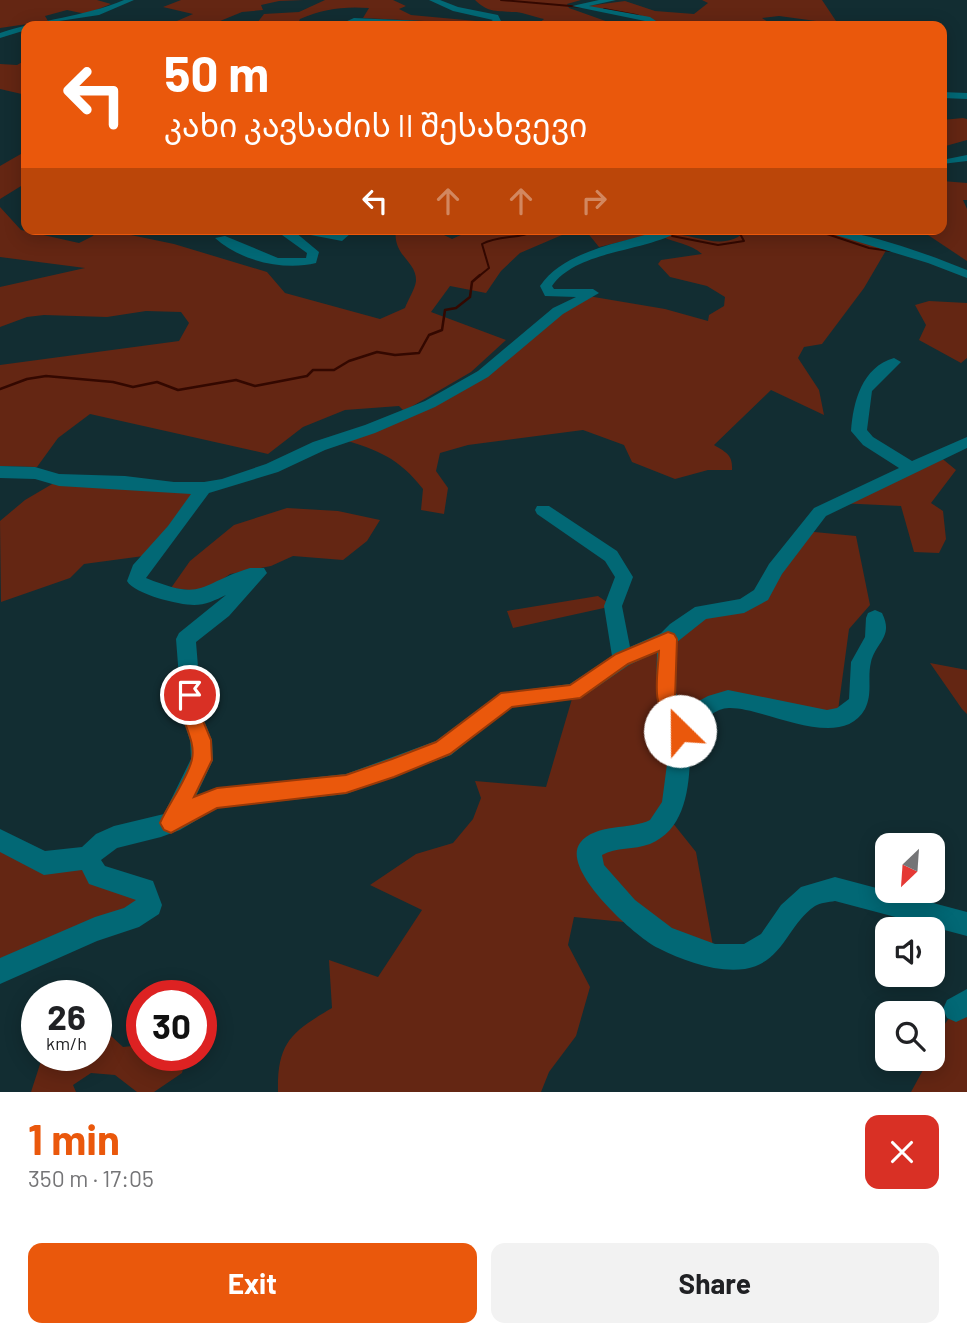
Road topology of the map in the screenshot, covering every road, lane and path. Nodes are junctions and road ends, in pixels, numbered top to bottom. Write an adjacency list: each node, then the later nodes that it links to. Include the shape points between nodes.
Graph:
1 (105, 0): 4 (street)
2 (433, 0): 6 (street)
3 (612, 0): 7 (street, via 576,6)
4 (127, 1): 5 (street, via 99,13)
5 (58, 21)
6 (497, 21)
7 (651, 21)
8 (21, 29): 9 (street)
9 (0, 36)
10 (947, 95): 11 (street)
11 (967, 96)
12 (967, 158): 13 (street)
13 (947, 161)
14 (289, 235): 17 (street, via 313,252 312,260 265,258)
15 (659, 235): 23 (street, via 551,275 546,286 550,293 593,293 558,311 483,374 430,404 254,475)
16 (844, 235): 18 (street, via 925,257)
17 (220, 239)
18 (967, 274)
19 (894, 362): 21 (street, via 861,396 859,431)
20 (967, 442): 21 (street)
21 (911, 468): 26 (street, via 820,512 775,569 761,595 744,606 702,612)
22 (0, 472): 23 (street)
23 (204, 488): 29 (street, via 139,570 136,581 172,596 202,597 244,575 258,573 222,611 186,639 192,716 202,760)
24 (542, 510): 27 (street, via 611,556 624,577 613,606)
25 (875, 618): 28 (street, via 876,634 862,659 859,697 853,710 837,718 816,718 727,698 692,718)
26 (668, 639): 27 (street); 28 (street, via 666,699)
27 (622, 659): 29 (street, via 574,692 508,699 443,748 394,768 346,784 217,798)
28 (680, 719): 32 (street, via 672,811 662,826 648,834 600,841 589,850 593,871 644,925 664,938 715,957 746,956 770,943 809,895 835,889)
29 (171, 823): 31 (street, via 112,838 94,846)
30 (0, 840): 31 (street, via 44,863)
31 (88, 858): 33 (street, via 97,876 145,889 150,905 130,918)
32 (967, 924)
33 (0, 971)

